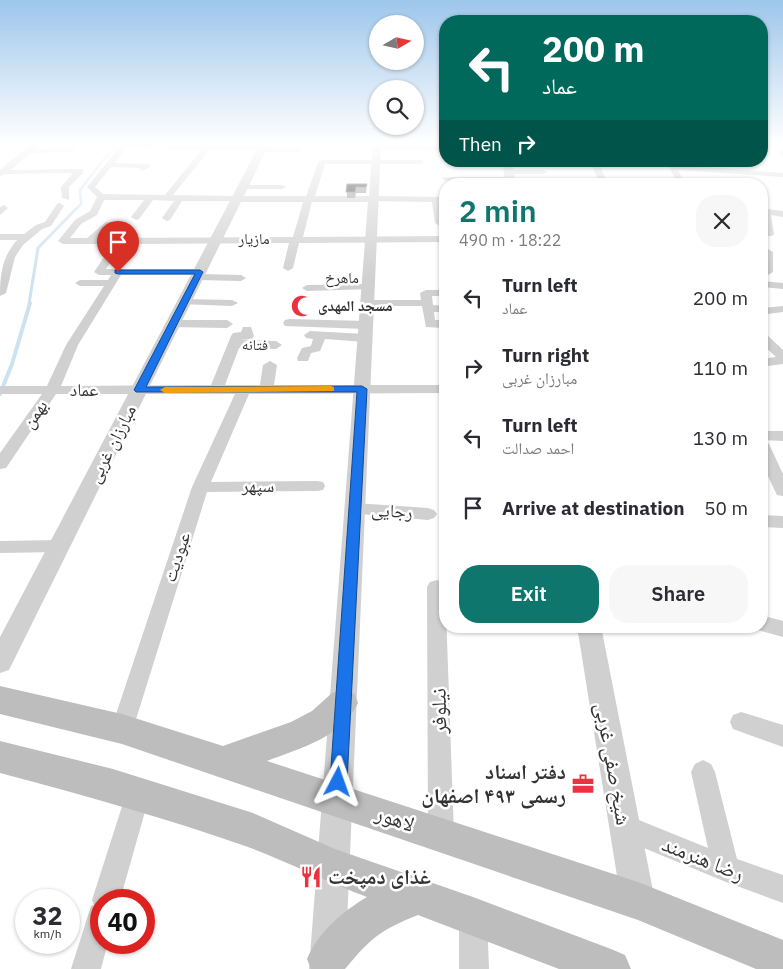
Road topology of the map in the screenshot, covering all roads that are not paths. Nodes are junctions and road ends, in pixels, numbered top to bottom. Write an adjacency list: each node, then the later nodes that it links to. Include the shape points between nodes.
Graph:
1 (65, 189): 21 (street, via 63,202)
2 (94, 189): 9 (street)
3 (173, 189): 11 (street)
4 (242, 189): 8 (street, مبارزان غربی)
5 (266, 189): 8 (street)
6 (312, 189): 13 (street)
7 (375, 189): 14 (street)
8 (240, 193): 12 (street); 13 (street); 27 (street, مبارزان غربی)
9 (101, 197): 10 (street); 20 (street, via 94,213)
10 (150, 198): 11 (street); 18 (street)
11 (167, 198): 12 (street)
12 (179, 199): 19 (street)
13 (309, 199): 14 (street); 30 (street)
14 (374, 199): 15 (street); 31 (street)
15 (439, 200)
16 (768, 212): 17 (street)
17 (783, 214)
18 (136, 217)
19 (166, 218)
20 (78, 222): 21 (street); 33 (street, مازیار, via 63,241)
21 (48, 224): 26 (street)
22 (127, 226): 33 (street, via 106,225)
23 (161, 228): 29 (street)
24 (768, 232): 34 (street)
25 (0, 237): 26 (street)
26 (25, 237): 47 (street, via 10,257)
27 (216, 239): 29 (street, مازیار); 30 (street, مازیار); 38 (street, مبارزان غربی)
28 (439, 239): 31 (street, مازیار)
29 (150, 240): 32 (street, مازیار)
30 (296, 240): 31 (street, مازیار); 35 (street)
31 (371, 240): 46 (street)
32 (120, 241): 33 (street, مازیار); 36 (street, via 99,272)
33 (85, 244)
34 (771, 248): 37 (street)
35 (288, 268)
36 (118, 272): 38 (street); 42 (street, بهمن)
37 (768, 272)
38 (198, 274): 39 (street); 49 (street, مبارزان غربی)
39 (241, 278)
40 (314, 278): 46 (street, ماهرخ)
41 (80, 283): 42 (street)
42 (111, 283): 70 (street, بهمن, via 72,345)
43 (768, 285): 44 (street)
44 (783, 286)
45 (307, 288): 46 (street)
46 (368, 289): 51 (street); 60 (street)
47 (0, 293)
48 (439, 293): 51 (street, via 426,293)
49 (184, 302): 50 (street); 56 (street, مبارزان غربی)
50 (232, 303)
51 (428, 305): 52 (street); 58 (street, via 430,324)
52 (439, 308)
53 (783, 309): 54 (street)
54 (768, 311)
55 (289, 323): 60 (street)
56 (173, 324): 57 (street); 71 (street, مبارزان غربی)
57 (227, 324)
58 (439, 324)
59 (247, 330): 61 (street, فتانه, via 248,336 237,336)
60 (366, 332): 64 (street, via 315,336 316,348 306,351); 68 (street)
61 (234, 344): 63 (street, فتانه); 72 (street, فتانه)
62 (768, 344): 65 (street)
63 (276, 345)
64 (303, 358)
65 (782, 360): 66 (street)
66 (768, 361)
67 (270, 365): 74 (street)
68 (362, 389): 74 (street, عماد); 75 (street, عماد); 83 (street)
69 (0, 390): 70 (street, عماد)
70 (52, 390): 71 (street, عماد); 79 (street, بهمن)
71 (139, 390): 72 (street, عماد); 87 (street, مبارزان غربی)
72 (216, 390): 73 (street, عماد)
73 (244, 390): 74 (street, عماد); 81 (street, عبودیت)
74 (266, 390)
75 (439, 390)
76 (768, 435): 77 (street)
77 (783, 436)
78 (768, 459): 82 (street)
79 (0, 464)
80 (317, 486): 81 (street, سپهر)
81 (200, 487): 97 (street, عبودیت)
82 (783, 491)
83 (355, 509): 84 (street, رجایی); 95 (street)
84 (428, 514)
85 (768, 521): 86 (street)
86 (783, 522)
87 (60, 546): 88 (street); 93 (street, مبارزان غربی)
88 (0, 547)
89 (437, 587): 105 (street, نیلوفر)
90 (768, 625): 91 (street)
91 (783, 629)
92 (590, 633): 104 (street, شیخ صفی غربی)
93 (0, 662)
94 (0, 700): 97 (main road, لاهور)
95 (343, 703): 100 (main road, via 323,721 301,733); 103 (street)
96 (741, 722): 98 (street)
97 (122, 729): 100 (main road, لاهور)
98 (783, 736)
99 (0, 757): 102 (main road)
100 (223, 762): 103 (main road, لاهور)
101 (703, 772): 107 (street)
102 (138, 794): 106 (main road, via 254,832); 108 (street)
103 (337, 800): 105 (main road, لاهور); 106 (street)
104 (624, 827): 107 (street, رضا هنرمند); 111 (street, شیخ صفی غربی)
105 (441, 835): 111 (main road, لاهور)
106 (333, 866): 110 (main road); 115 (street)
107 (726, 869): 109 (street, رضا هنرمند)
108 (109, 889)
109 (783, 889)
110 (417, 897): 112 (main road); 115 (main road, via 383,909 356,926)
111 (638, 901): 114 (main road, لاهور)
112 (473, 916): 117 (street); 118 (main road)
113 (90, 954): 116 (street)
114 (783, 960)
115 (327, 964)
116 (86, 969)
117 (474, 969)
118 (611, 969)

